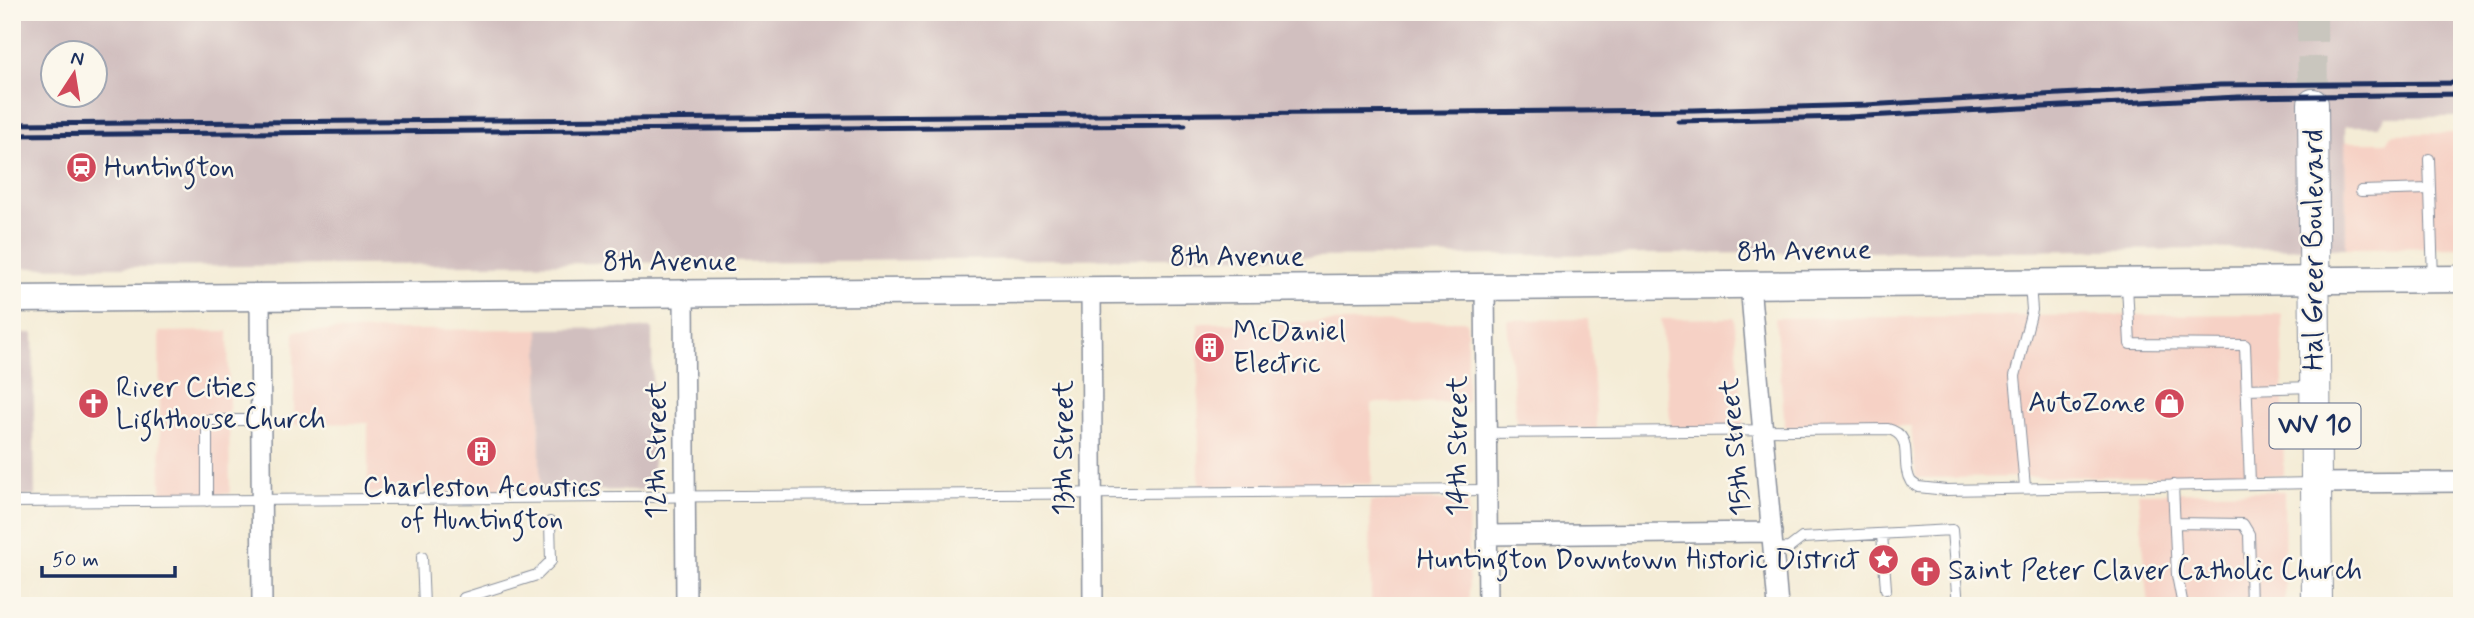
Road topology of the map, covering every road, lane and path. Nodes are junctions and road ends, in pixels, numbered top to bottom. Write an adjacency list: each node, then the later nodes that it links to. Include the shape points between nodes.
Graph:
1 (2313, 104): 5 (main road, Hal Greer Boulevard / WV 10)
2 (2429, 159): 3 (lane)
3 (2430, 189): 4 (lane); 6 (lane)
4 (2361, 191)
5 (2313, 279): 6 (main road, 8th Avenue); 9 (main road, 8th Avenue); 16 (main road, Hal Greer Boulevard / WV 10)
6 (2433, 279): 7 (main road, 8th Avenue)
7 (2462, 279)
8 (2030, 281): 9 (main road, 8th Avenue); 10 (main road, 8th Avenue); 25 (lane, via 2032,310 2015,376)
9 (2127, 281): 17 (lane, via 2130,344 2245,345)
10 (1750, 284): 11 (main road, 8th Avenue); 19 (street, 15th Street)
11 (1485, 286): 12 (main road, 8th Avenue); 20 (street, 14th Street)
12 (1091, 289): 13 (main road, 8th Avenue); 27 (street, 13th Street)
13 (684, 293): 14 (main road, 8th Avenue); 28 (street, 12th Street)
14 (260, 297): 15 (main road, 8th Avenue); 18 (street)
15 (12, 299)
16 (2315, 387): 17 (lane); 22 (main road, Hal Greer Boulevard / WV 10)
17 (2247, 389): 23 (lane)
18 (261, 420): 29 (lane, via 207,420); 30 (street)
19 (1762, 430): 20 (lane); 25 (lane, via 1888,429 1903,438 1908,477 1918,486 1946,490); 36 (street, 15th Street)
20 (1487, 433): 26 (street, 14th Street)
21 (2462, 482): 22 (street)
22 (2316, 483): 23 (lane); 49 (main road, Hal Greer Boulevard / WV 10)
23 (2250, 484): 24 (lane)
24 (2173, 485): 25 (lane); 33 (lane)
25 (2025, 487)
26 (1488, 490): 27 (lane); 35 (street, 14th Street)
27 (1092, 495): 28 (lane); 43 (street, 13th Street)
28 (685, 496): 30 (lane); 42 (street, 12th Street)
29 (207, 500): 30 (lane); 31 (lane)
30 (261, 500): 39 (street)
31 (12, 502)
32 (550, 522): 41 (lane, via 551,561 537,575 464,598)
33 (2175, 523): 47 (lane); 48 (lane, via 2243,524 2249,534)
34 (1882, 534): 36 (lane, via 1802,538 1789,548); 38 (lane); 46 (lane, via 1952,530)
35 (1487, 535): 36 (street); 44 (street, 14th Street)
36 (1773, 541): 45 (street, 15th Street)
37 (422, 557): 40 (lane)
38 (1886, 589)
39 (262, 606)
40 (424, 606)
41 (464, 606)
42 (686, 606)
43 (1093, 606)
44 (1488, 606)
45 (1779, 606)
46 (1958, 606)
47 (2183, 606)
48 (2251, 606)
49 (2317, 606)

